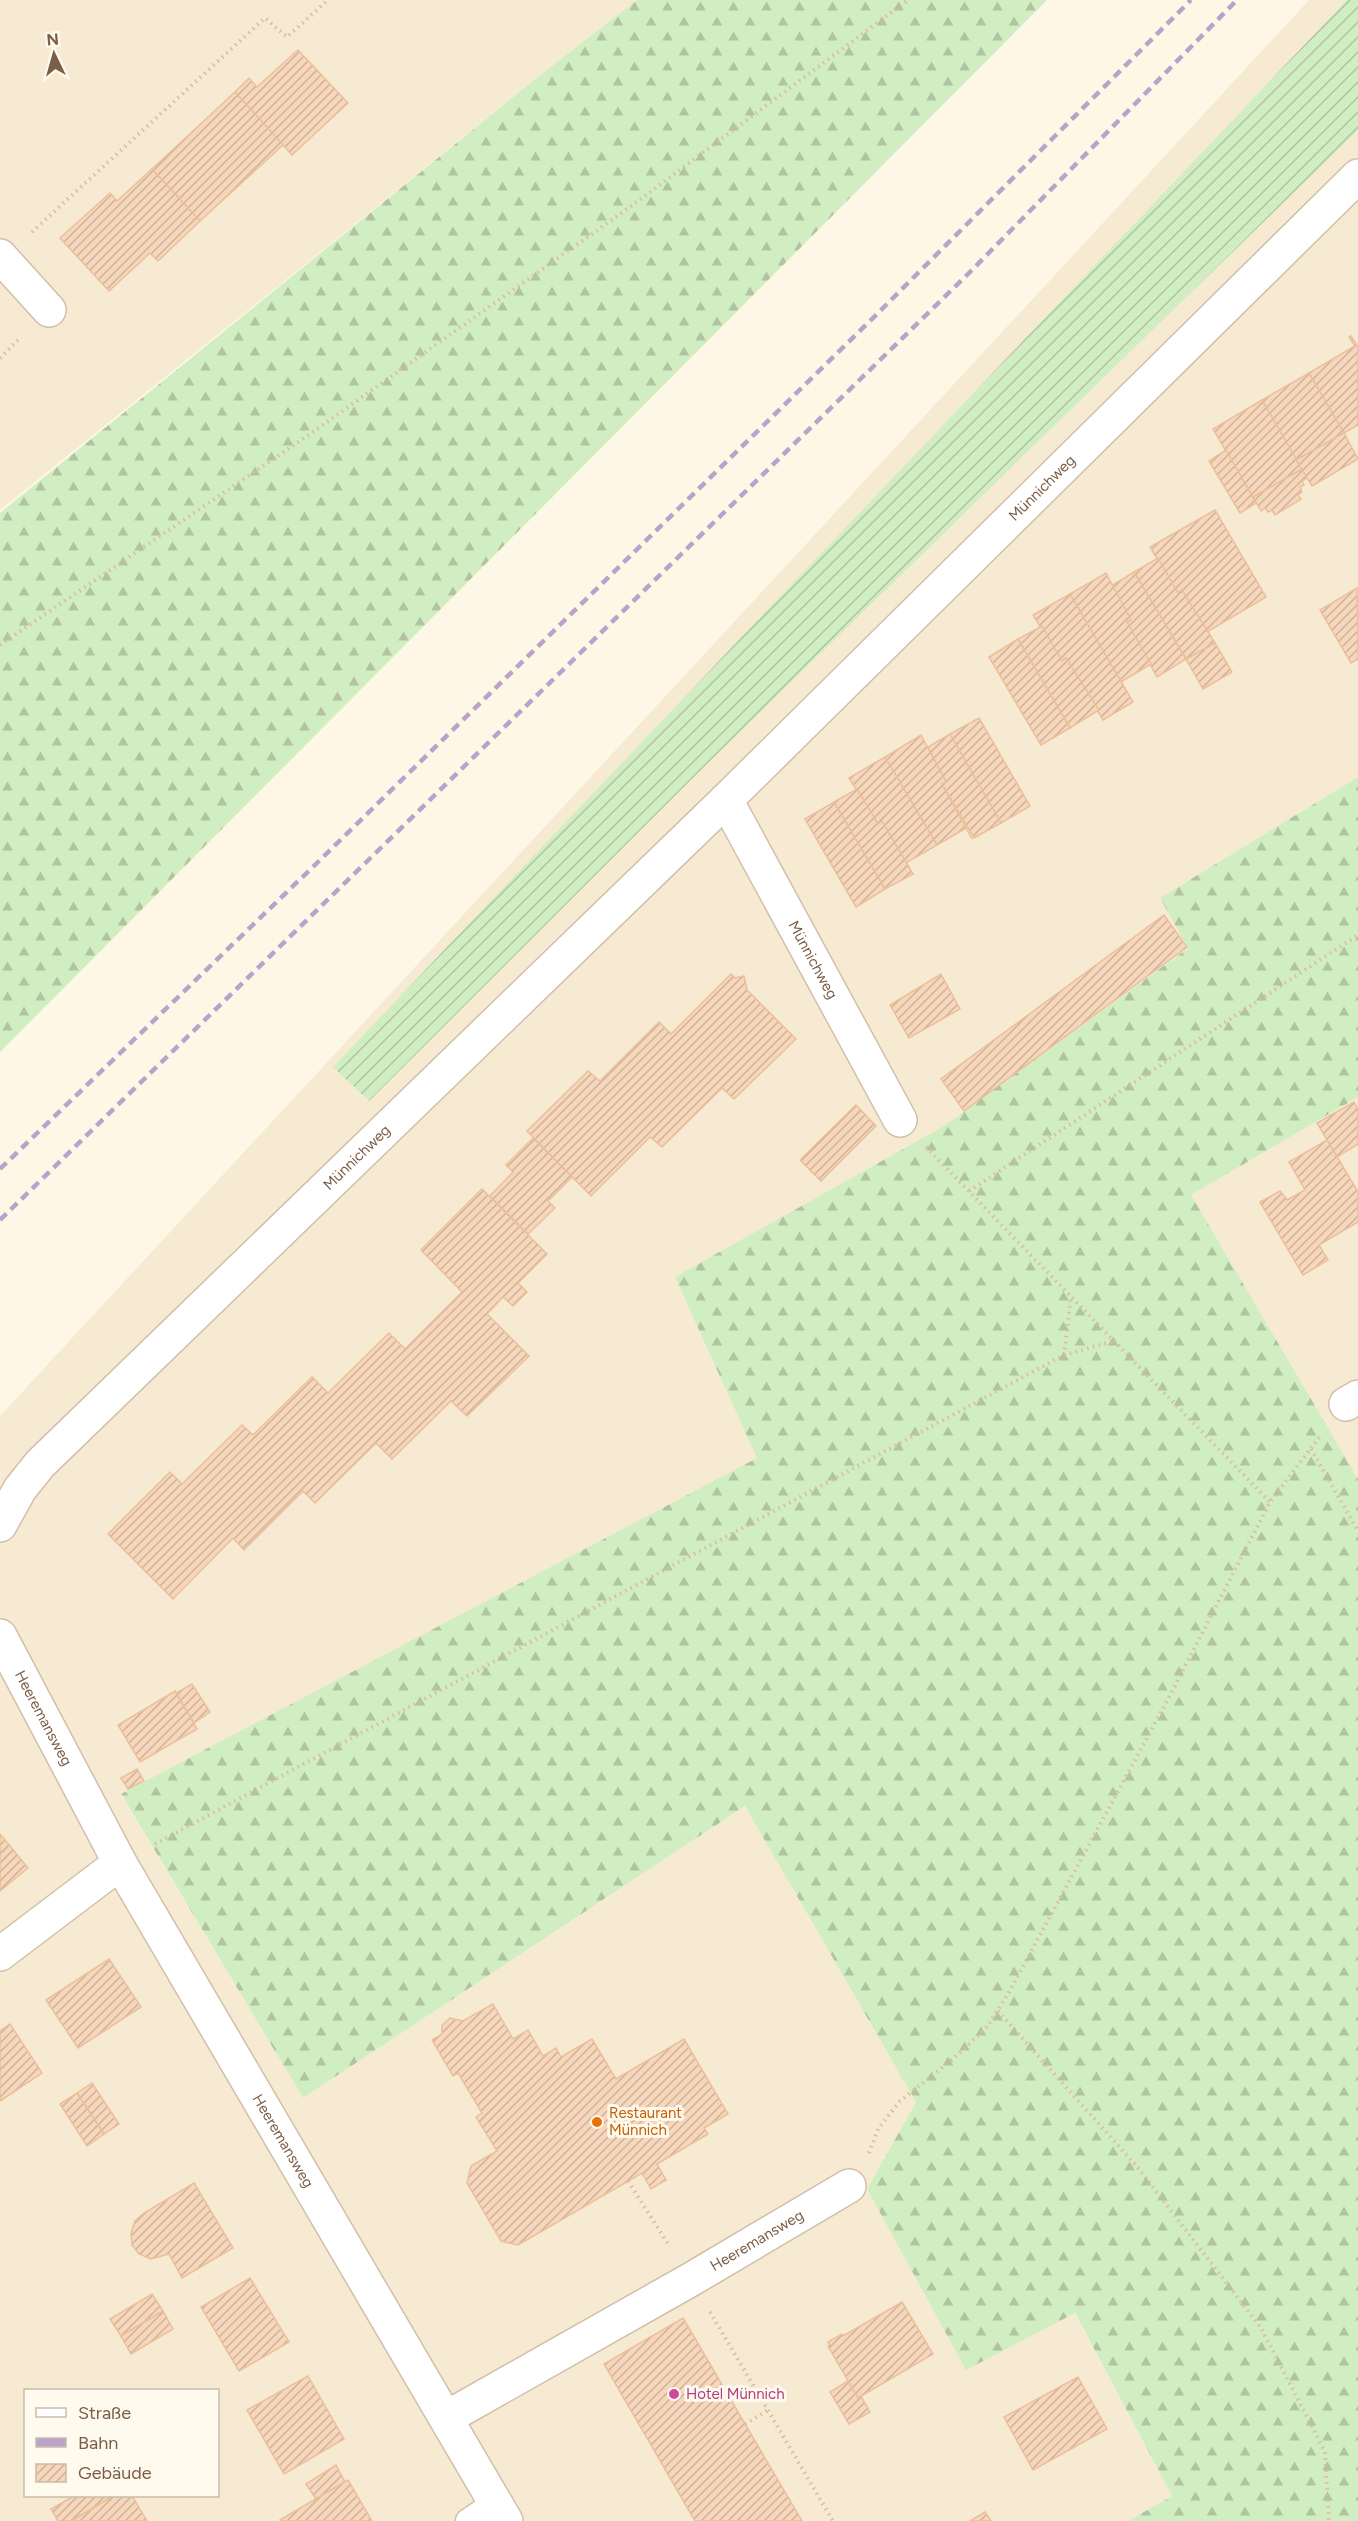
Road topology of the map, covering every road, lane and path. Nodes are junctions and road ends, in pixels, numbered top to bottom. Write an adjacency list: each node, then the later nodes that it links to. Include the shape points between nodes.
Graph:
1 (328, 0): 4 (path, via 287,37 266,18)
2 (908, 0): 6 (path, via 543,269 310,434)
3 (1358, 176): 7 (street, Münnichweg)
4 (1, 257): 5 (street)
5 (48, 310)
6 (0, 645)
7 (726, 800): 9 (street, Münnichweg); 17 (street, Münnichweg, via 40,1464 20,1489)
8 (1358, 935): 10 (path)
9 (900, 1120): 10 (path)
10 (969, 1191): 11 (path)
11 (1071, 1296): 12 (path); 13 (path)
12 (1114, 1341): 13 (path); 16 (path)
13 (1064, 1355): 20 (path)
14 (1352, 1400): 15 (path)
15 (1311, 1449): 16 (path); 18 (path)
16 (1270, 1502): 22 (path)
17 (0, 1525)
18 (1358, 1531)
19 (0, 1636): 20 (street, Heeremansweg)
20 (120, 1863): 21 (street); 27 (street, Heeremansweg)
21 (0, 1953)
22 (998, 2011): 24 (path, via 953,2059 900,2101 878,2129); 32 (path, via 1139,2169 1261,2328 1325,2452)
23 (628, 2181): 25 (path)
24 (849, 2186): 25 (street, Heeremansweg)
25 (690, 2280): 26 (path); 27 (street, Heeremansweg)
26 (768, 2410): 28 (path); 31 (path)
27 (446, 2418): 29 (street, Heeremansweg)
28 (745, 2424)
29 (501, 2512): 30 (lane)
30 (468, 2521)
31 (833, 2521)
32 (1329, 2521)

